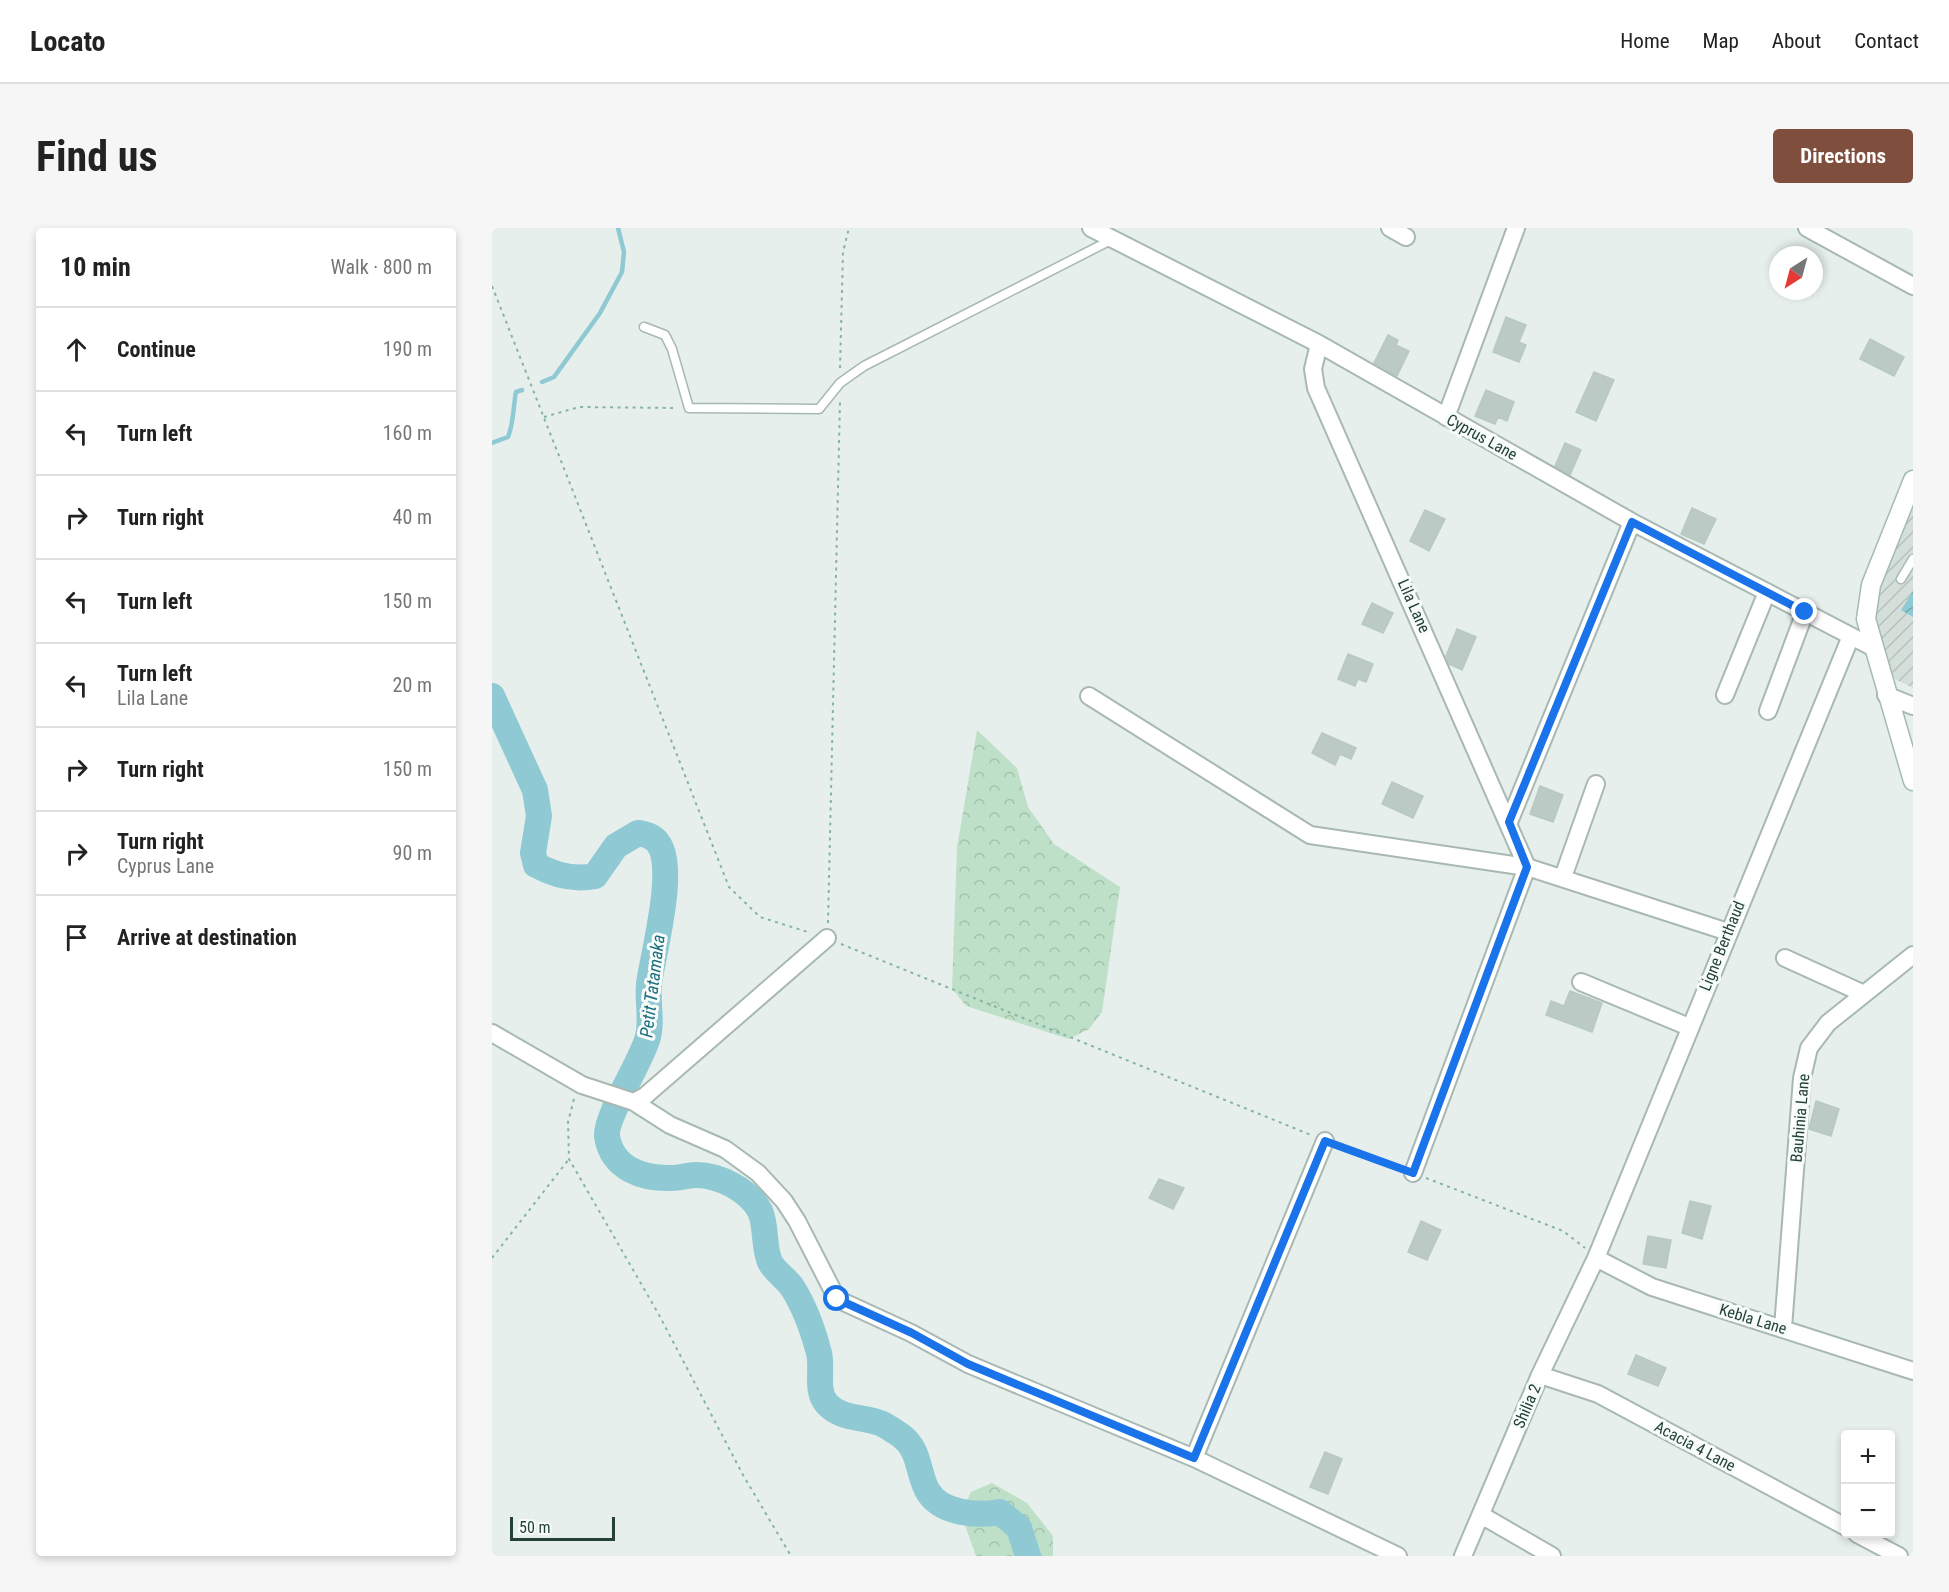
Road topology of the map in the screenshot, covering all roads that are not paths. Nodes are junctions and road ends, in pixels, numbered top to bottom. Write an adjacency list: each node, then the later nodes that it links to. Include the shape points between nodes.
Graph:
1 (1091, 228): 5 (street, Cyprus Lane)
2 (1390, 228): 6 (street)
3 (1516, 228): 10 (street)
4 (1807, 228): 7 (street)
5 (1117, 234): 8 (lane, via 864,366 840,383 819,409 689,408 665,335); 9 (street, Cyprus Lane)
6 (1406, 237)
7 (1913, 286)
8 (644, 327)
9 (1319, 344): 10 (street, Cyprus Lane); 26 (street, Lila Lane, via 1313,369 1316,388)
10 (1446, 417): 12 (street, Cyprus Lane)
11 (1913, 480): 18 (main road, via 1871,585 1866,618)
12 (1632, 522): 15 (street, Cyprus Lane); 26 (street)
13 (1913, 559): 14 (lane)
14 (1901, 579)
15 (1767, 592): 16 (street, Cyprus Lane); 19 (street)
16 (1805, 612): 17 (street, Cyprus Lane); 23 (street)
17 (1851, 636): 18 (street, Cyprus Lane); 29 (street, Ligne Berthaud)
18 (1872, 647): 20 (main road)
19 (1725, 695)
20 (1886, 695): 22 (street); 24 (main road)
21 (1089, 696): 27 (street, via 1310,835)
22 (1913, 706)
23 (1768, 711)
24 (1913, 781)
25 (1596, 784): 28 (street)
26 (1509, 822): 27 (street, Lila Lane)
27 (1527, 867): 28 (street); 39 (street)
28 (1563, 877): 29 (street)
29 (1728, 932): 35 (street, Ligne Berthaud)
30 (827, 938): 37 (street)
31 (1913, 955): 34 (street, Bauhinia Lane)
32 (1785, 958): 34 (street)
33 (1581, 982): 35 (street)
34 (1862, 993): 41 (street, Bauhinia Lane, via 1828,1023 1809,1048 1802,1078)
35 (1689, 1027): 40 (street, Ligne Berthaud)
36 (492, 1033): 37 (street, via 582,1084)
37 (634, 1102): 44 (street, via 670,1125 726,1149 758,1173 797,1221 837,1299 968,1364)
38 (1325, 1141): 44 (street)
39 (1413, 1173)
40 (1596, 1258): 41 (street, Kebla Lane, via 1652,1287); 43 (street, Shilia 2)
41 (1783, 1328): 42 (street, Kebla Lane)
42 (1913, 1371)
43 (1540, 1375): 45 (street, Shilia 2); 46 (street, Acacia 4 Lane, via 1598,1394)
44 (1194, 1458): 48 (street)
45 (1481, 1515): 49 (street, Shilia 2); 50 (street)
46 (1841, 1525)
47 (1866, 1538): 51 (street)
48 (1398, 1556)
49 (1463, 1556)
50 (1552, 1556)
51 (1899, 1556)

